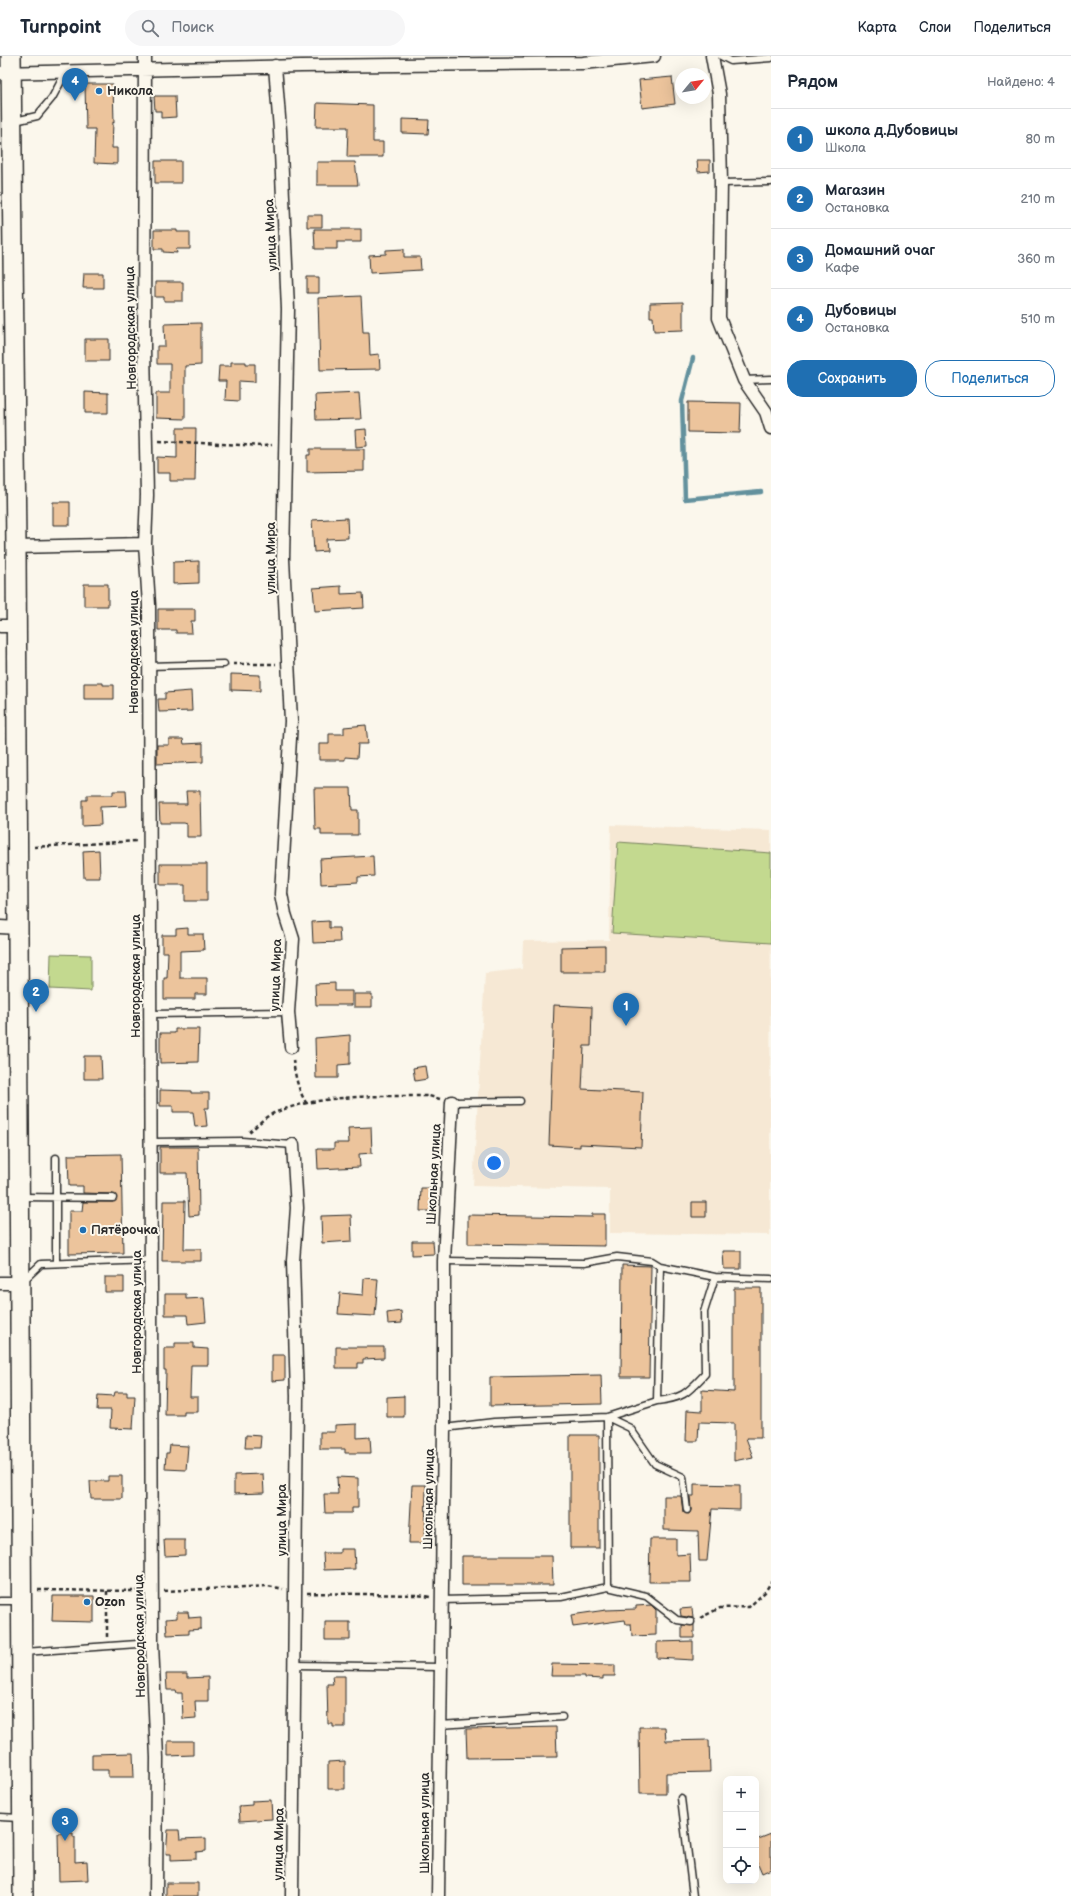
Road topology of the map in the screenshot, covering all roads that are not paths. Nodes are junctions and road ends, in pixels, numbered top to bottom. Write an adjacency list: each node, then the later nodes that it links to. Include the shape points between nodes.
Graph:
1 (145, 56): 9 (street, Новгородская улица)
2 (654, 56): 6 (street, via 583,63)
3 (712, 56): 13 (street, via 719,94)
4 (721, 56): 5 (lane, via 731,61)
5 (771, 58)
6 (301, 61): 7 (street)
7 (275, 66): 9 (street); 23 (street, улица Мира, via 288,309 283,559 292,721 281,894 293,939)
8 (7, 67): 10 (street); 11 (main road)
9 (145, 70): 10 (street); 17 (street, Новгородская улица)
10 (66, 72): 11 (lane, via 52,98 37,116)
11 (11, 122): 18 (main road)
12 (771, 182): 13 (lane)
13 (721, 183): 15 (street, via 719,318)
14 (771, 379): 15 (lane)
15 (744, 380): 16 (street, via 766,412)
16 (771, 428)
17 (145, 544): 18 (street); 21 (street, Новгородская улица, via 149,605)
18 (16, 547): 19 (main road)
19 (8, 626): 22 (main road)
20 (224, 664): 21 (lane)
21 (148, 666): 24 (street, Новгородская улица)
22 (9, 928): 31 (main road)
23 (288, 1012): 24 (lane); 25 (street, улица Мира)
24 (151, 1014): 28 (street, Новгородская улица)
25 (291, 1047)
26 (452, 1102): 27 (lane); 35 (street, Школьная улица)
27 (520, 1102)
28 (151, 1142): 29 (lane, via 242,1141); 34 (street, Новгородская улица)
29 (293, 1145): 53 (street, улица Мира, via 297,1208 293,1261 297,1396)
30 (56, 1158): 32 (lane)
31 (20, 1196): 32 (lane); 41 (main road)
32 (56, 1197): 33 (lane); 36 (lane)
33 (113, 1198)
34 (151, 1260): 36 (lane); 51 (street, Новгородская улица)
35 (444, 1261): 37 (lane, via 584,1263 617,1257 652,1260); 44 (street, Школьная улица)
36 (56, 1263): 41 (lane, via 41,1264)
37 (660, 1266): 38 (lane); 42 (lane)
38 (715, 1277): 39 (lane); 42 (lane, via 704,1312 704,1374 686,1393 673,1399)
39 (771, 1279)
40 (0, 1283): 41 (street)
41 (20, 1283): 49 (main road)
42 (657, 1401): 43 (lane)
43 (607, 1417): 44 (lane, via 494,1422); 45 (lane, via 630,1428 655,1464 683,1476); 46 (lane)
44 (444, 1428): 47 (street, Школьная улица)
45 (687, 1510)
46 (608, 1587): 47 (lane, via 561,1597); 50 (lane, via 646,1596 677,1620)
47 (441, 1600): 54 (street, Школьная улица)
48 (0, 1601): 49 (lane)
49 (21, 1601): 52 (main road)
50 (691, 1622)
51 (152, 1643): 52 (lane); 61 (street, Новгородская улица, via 157,1758)
52 (21, 1653): 59 (main road)
53 (295, 1665): 54 (lane); 62 (street, улица Мира)
54 (440, 1667): 56 (street, Школьная улица)
55 (562, 1717): 56 (lane)
56 (440, 1725): 63 (street, Школьная улица)
57 (681, 1798): 64 (lane)
58 (0, 1817): 59 (lane)
59 (22, 1818): 60 (main road)
60 (22, 1896)
61 (156, 1896)
62 (292, 1896)
63 (438, 1896)
64 (693, 1896)

